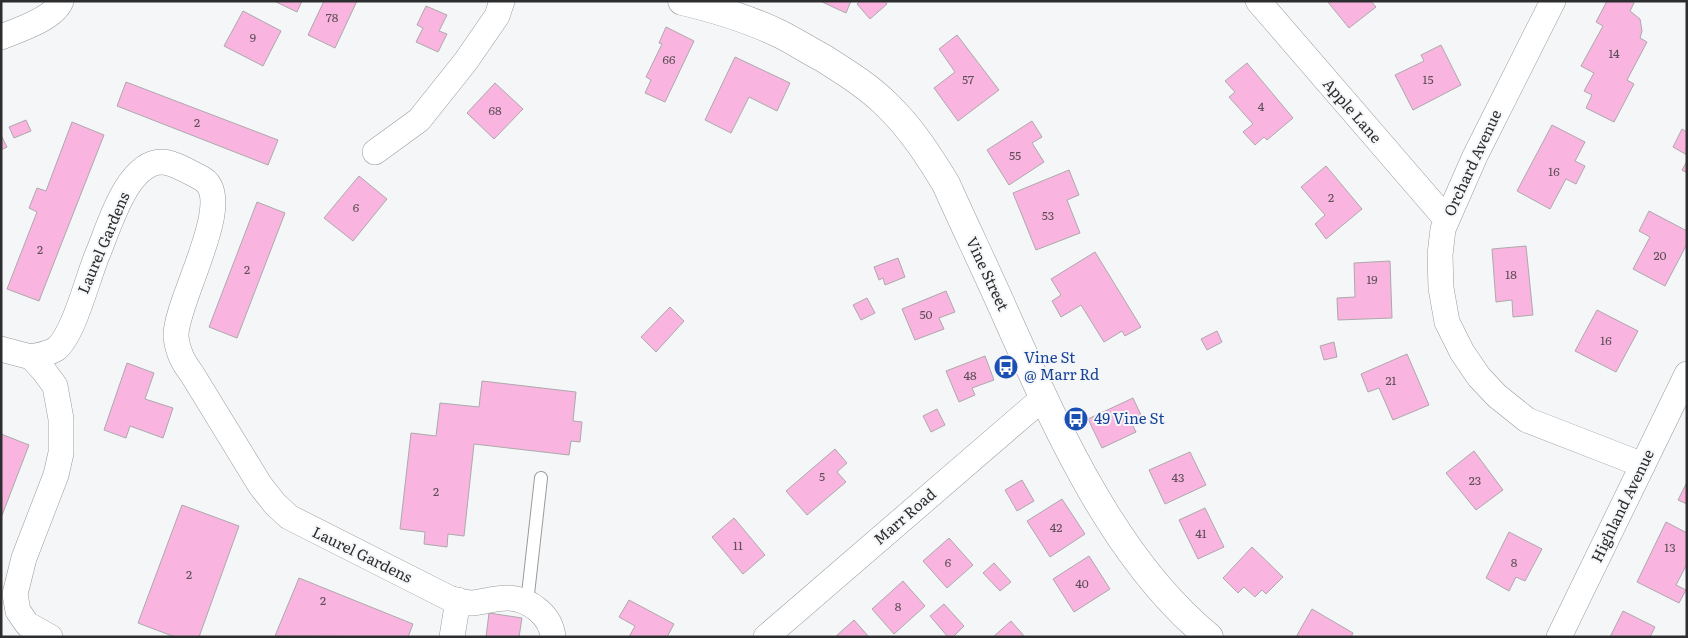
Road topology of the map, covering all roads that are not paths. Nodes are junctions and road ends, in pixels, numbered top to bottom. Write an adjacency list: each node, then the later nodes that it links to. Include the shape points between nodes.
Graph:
1 (61, 1): 6 (street, via 42,20)
2 (502, 1): 7 (street, via 487,31 419,120)
3 (682, 1): 12 (street, Vine Street, via 719,10 779,34 840,69 888,105 910,130 946,184)
4 (1258, 1): 8 (street, Apple Lane)
5 (1553, 1): 8 (street, Orchard Avenue, via 1475,156)
6 (1, 37)
7 (376, 152)
8 (1447, 220): 13 (street, Orchard Avenue, via 1440,256 1447,322 1479,377 1527,420)
9 (1, 349): 10 (street)
10 (31, 356): 15 (street, Laurel Gardens, via 48,354 67,336 97,255 134,176 147,166 163,162 204,180 214,194 213,212 180,312 176,336 180,357 274,504 289,517 440,594); 17 (street, via 55,386 61,419 61,453 14,594 18,610 28,624)
11 (1687, 374): 13 (street, Highland Avenue)
12 (1043, 398): 20 (street, Marr Road); 21 (street, Vine Street, via 1072,454 1133,554 1153,582)
13 (1643, 465): 22 (street, Highland Avenue)
14 (541, 478): 16 (lane)
15 (458, 600): 16 (street, Laurel Gardens, via 470,603 511,598); 18 (street)
16 (527, 603): 19 (street, via 544,614 552,627)
17 (50, 637)
18 (452, 637)
19 (553, 637)
20 (766, 637)
21 (1209, 637)
22 (1559, 637)

